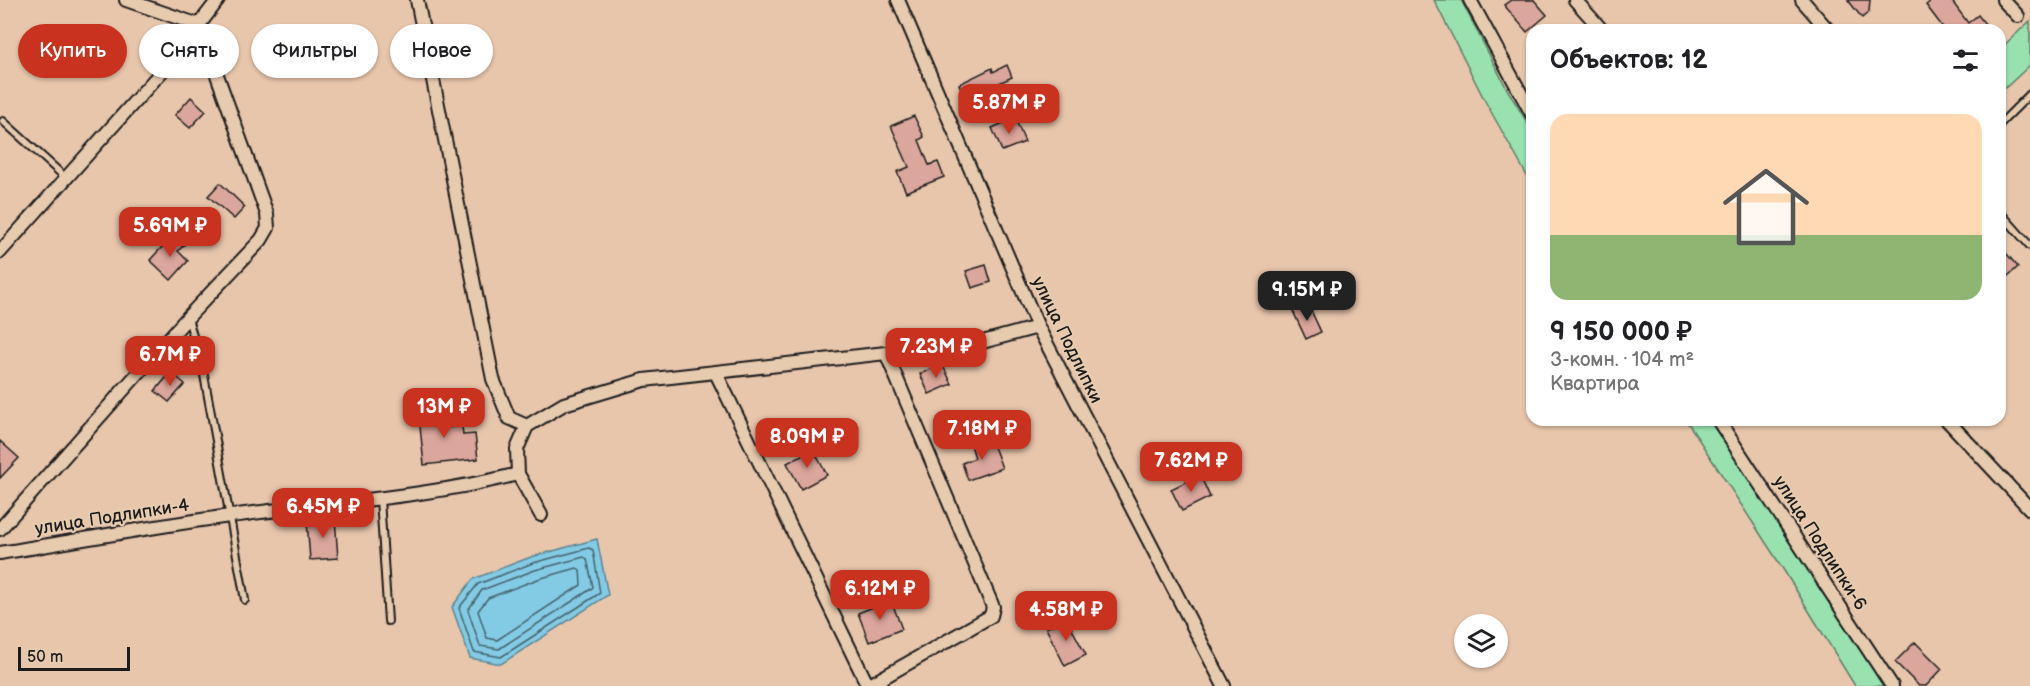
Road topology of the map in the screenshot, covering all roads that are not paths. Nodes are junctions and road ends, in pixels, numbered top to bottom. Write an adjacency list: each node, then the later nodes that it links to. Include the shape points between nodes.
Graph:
1 (126, 0): 10 (street)
2 (218, 0): 11 (street)
3 (417, 0): 28 (street, via 492,379 509,418)
4 (898, 0): 25 (street, улица Подлипки)
5 (1470, 0): 17 (street)
6 (1575, 0): 12 (street)
7 (1802, 0): 13 (street)
8 (2003, 0): 9 (street)
9 (2018, 16)
10 (196, 24)
11 (200, 24)
12 (1597, 24)
13 (1823, 24)
14 (156, 78): 20 (street)
15 (218, 78): 24 (street, улица Подлипки-4, via 267,214 268,228)
16 (2030, 94): 18 (lane)
17 (1526, 103)
18 (2006, 118)
19 (3, 121): 20 (lane)
20 (66, 178): 23 (street)
21 (2006, 219): 22 (lane)
22 (2030, 246)
23 (0, 252)
24 (188, 317): 35 (lane, via 204,375); 36 (street, улица Подлипки-4)
25 (1038, 327): 26 (street, via 964,347); 41 (street, улица Подлипки)
26 (886, 353): 27 (street); 40 (street, via 993,607 991,616)
27 (716, 373): 28 (street, via 644,380 564,404); 40 (street)
28 (527, 426): 31 (street, via 517,449)
29 (1722, 426): 42 (street, улица Подлипки-6)
30 (1953, 426): 33 (street)
31 (519, 474): 32 (street, улица Подлипки-4); 34 (street)
32 (380, 499): 35 (street, улица Подлипки-4); 39 (lane)
33 (2030, 509)
34 (541, 515)
35 (230, 516): 37 (street, улица Подлипки-4); 38 (lane)
36 (0, 529)
37 (0, 553)
38 (244, 600)
39 (388, 621)
40 (868, 686)
41 (1224, 686)
42 (1892, 686)

